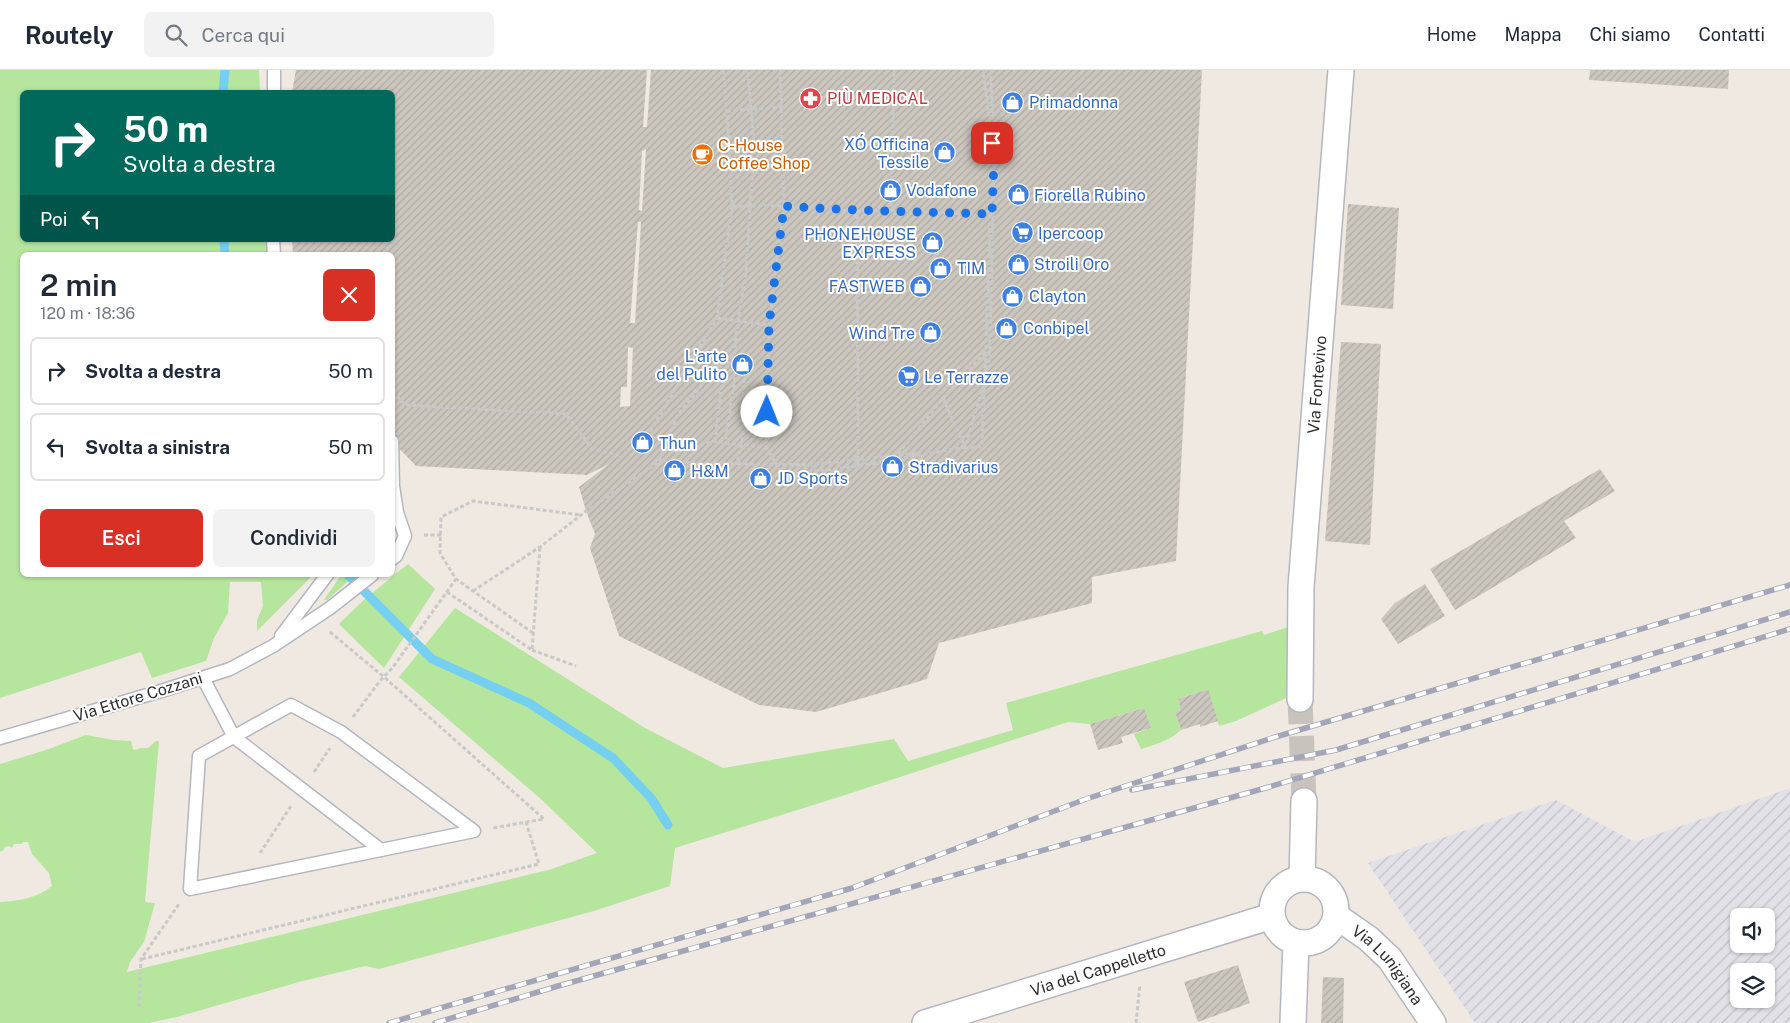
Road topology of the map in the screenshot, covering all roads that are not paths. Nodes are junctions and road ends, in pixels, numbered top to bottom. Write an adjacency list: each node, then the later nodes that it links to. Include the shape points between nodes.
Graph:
1 (274, 70): 3 (lane)
2 (1341, 70): 10 (street, Via Fontevivo, via 1301,587)
3 (274, 90)
4 (395, 499): 5 (lane, via 405,536)
5 (395, 555)
6 (326, 577): 8 (lane)
7 (369, 577): 8 (lane, Via Ettore Cozzani)
8 (273, 646): 9 (lane, Via Ettore Cozzani, via 230,669)
9 (203, 678): 11 (lane); 12 (lane, Via Ettore Cozzani)
10 (1300, 699)
11 (234, 737): 14 (lane); 14 (lane, via 199,756 190,889); 14 (lane, via 291,705 341,732 474,831)
12 (0, 738)
13 (1304, 801): 15 (street)
14 (381, 850)
15 (1302, 878): 16 (street, via 1281,887 1275,896); 17 (street, via 1314,880 1332,894)
16 (1272, 916): 18 (street, via 1282,936); 19 (street, Via del Cappelletto)
17 (1336, 916): 18 (street, via 1334,925 1318,941); 21 (street, Via Lunigiana, via 1369,939 1390,959)
18 (1296, 942): 20 (street)
19 (924, 1023)
20 (1293, 1023)
21 (1433, 1023)

